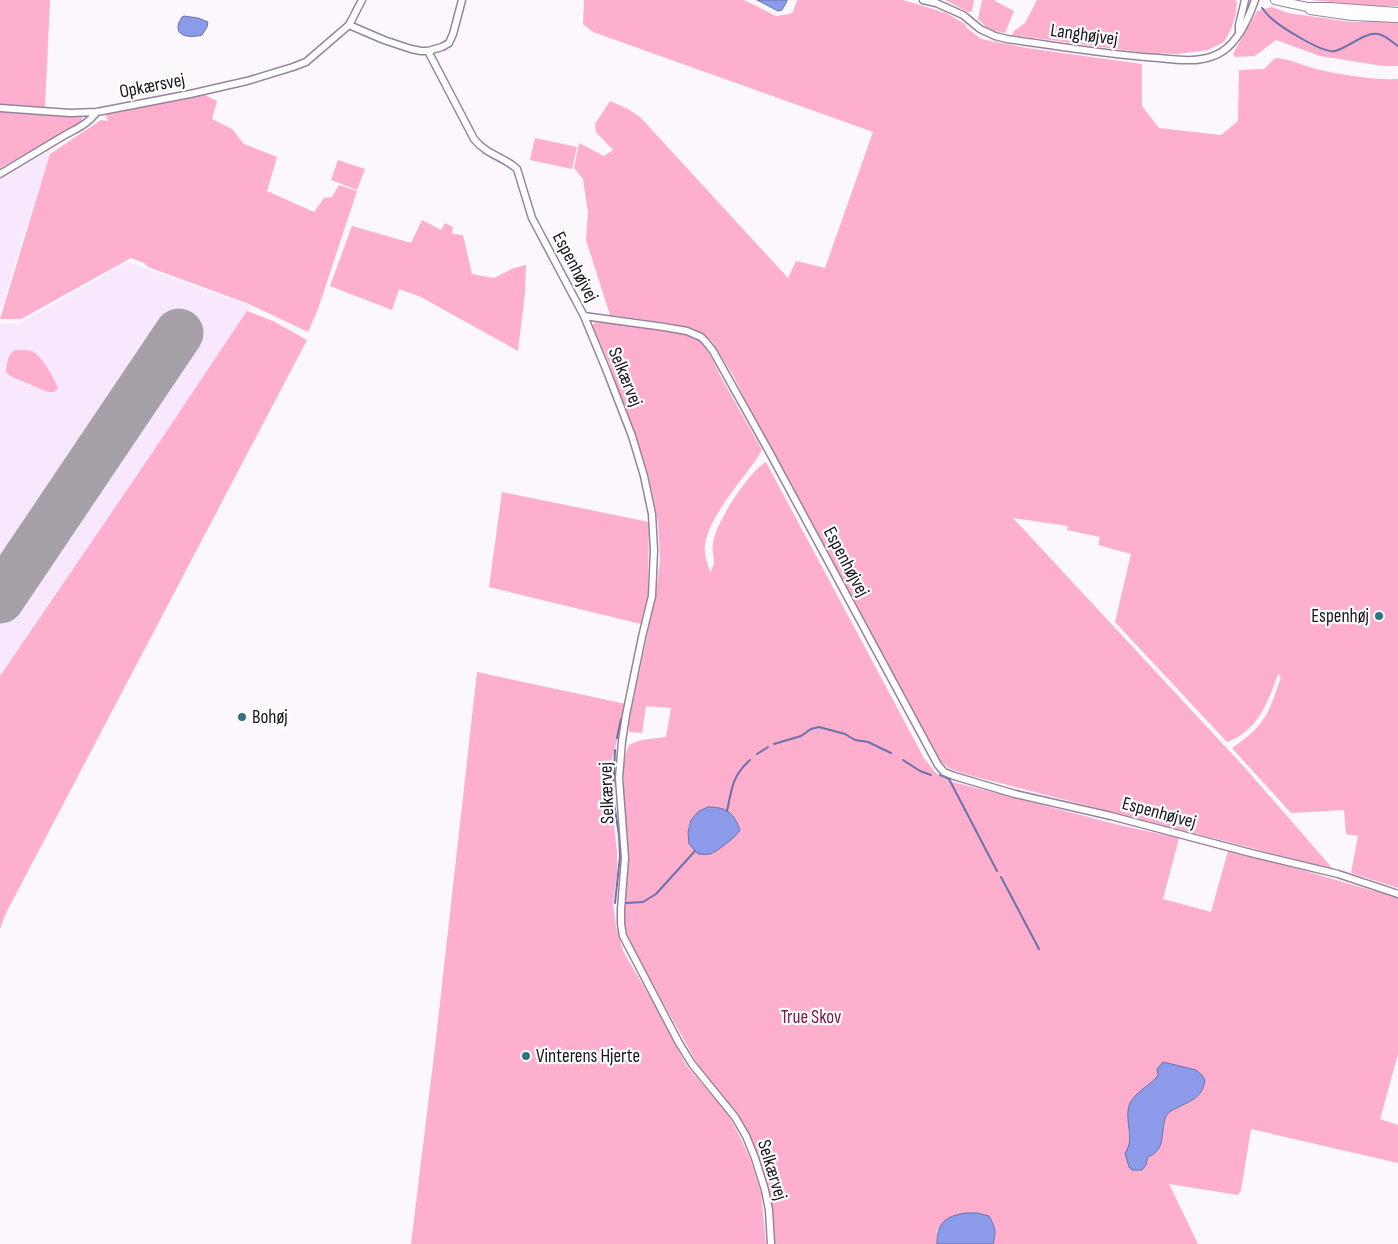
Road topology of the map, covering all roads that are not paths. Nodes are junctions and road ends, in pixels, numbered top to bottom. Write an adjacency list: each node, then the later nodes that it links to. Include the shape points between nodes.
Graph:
1 (362, 0): 10 (street)
2 (462, 0): 12 (street, via 449,43)
3 (923, 0): 11 (street, Langhøjvej, via 963,15 980,29 1001,38 1134,57 1201,60 1225,50)
4 (1245, 0): 11 (street)
5 (1255, 0): 11 (street, Langhøjvej)
6 (1275, 0): 7 (street)
7 (1307, 7): 8 (street); 9 (street, via 1311,11 1352,16)
8 (1398, 12)
9 (1398, 18)
10 (349, 25): 12 (street, via 411,49); 14 (street, Opkærsvej, via 306,62 293,68 227,86)
11 (1239, 32)
12 (428, 50): 16 (street, Espenhøjvej, via 480,146 518,169 532,218)
13 (0, 108): 14 (street, Opkærsvej)
14 (97, 112): 15 (street, via 82,127)
15 (0, 174)
16 (584, 316): 17 (street, Espenhøjvej, via 676,328 706,342 771,454 944,772 1015,794 1338,874); 18 (street, Selkærvej, via 635,444 652,514 652,596 626,715 620,763 625,858 622,930 692,1064 735,1117 746,1136 765,1190)
17 (1398, 894)
18 (771, 1244)

